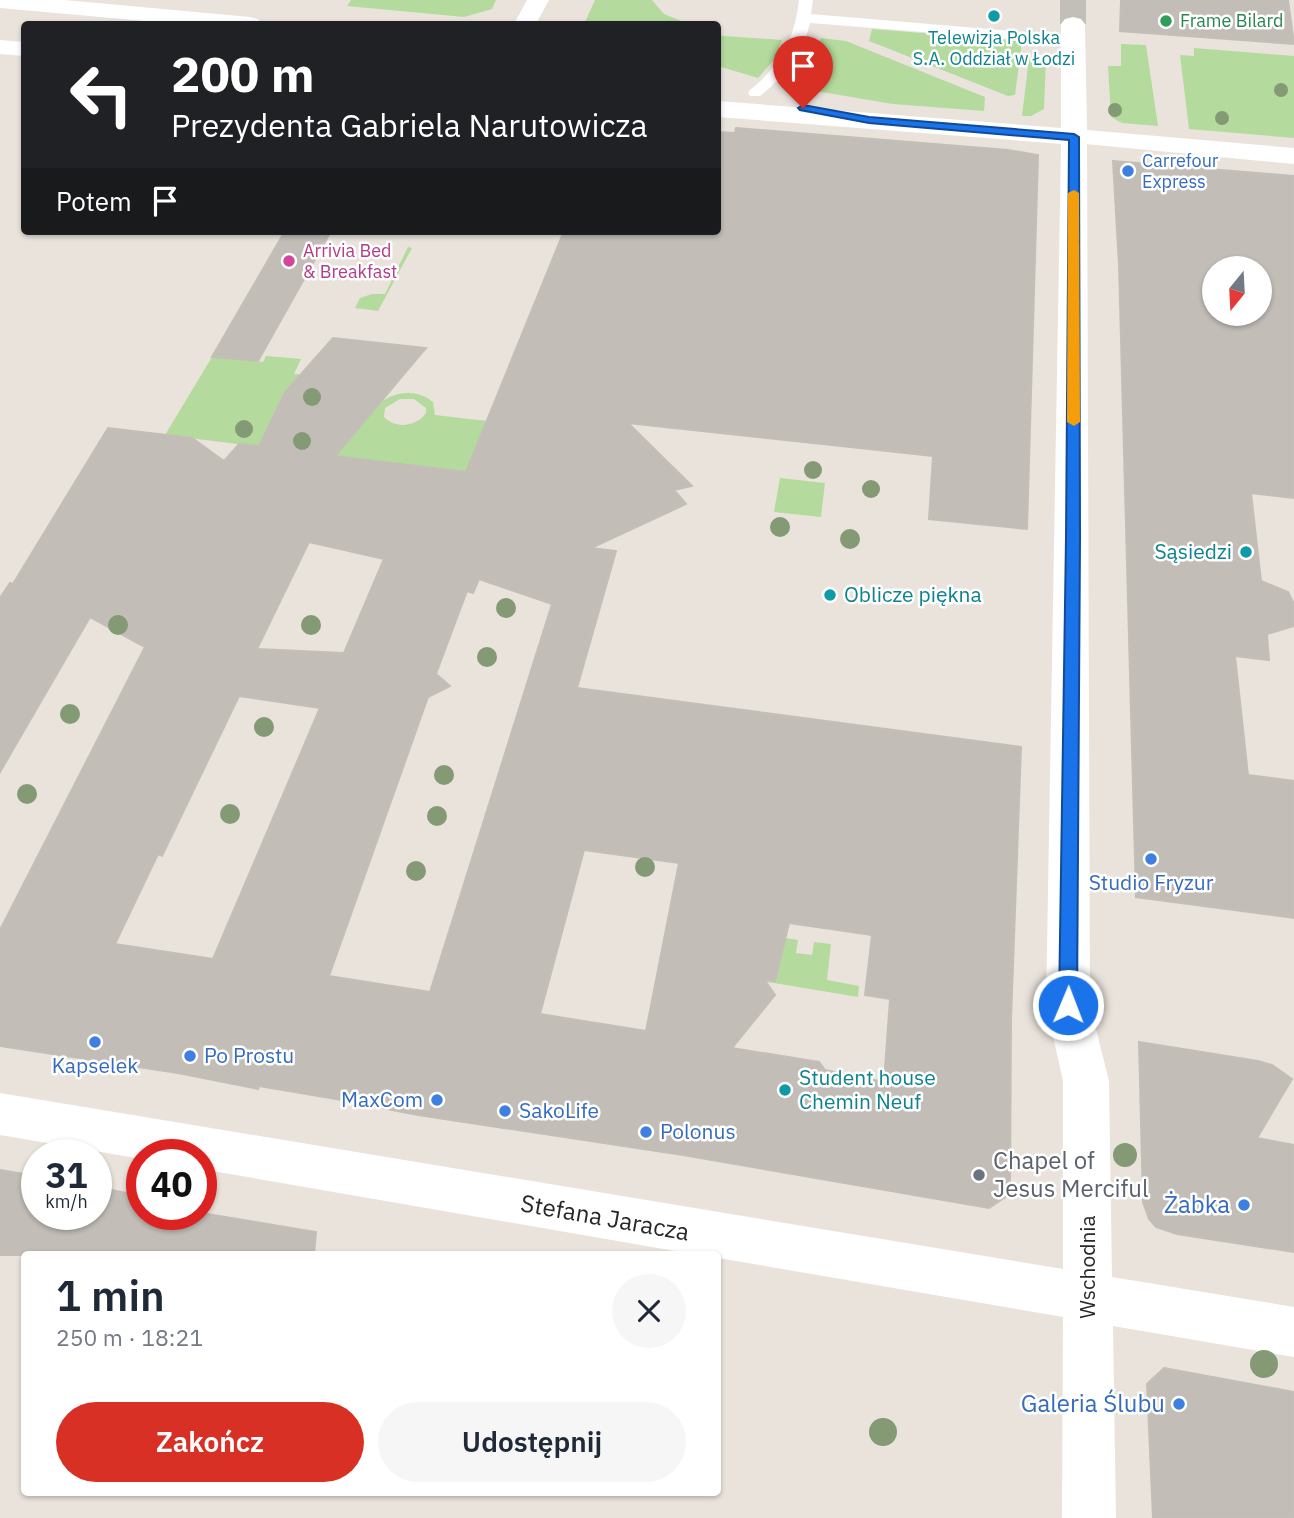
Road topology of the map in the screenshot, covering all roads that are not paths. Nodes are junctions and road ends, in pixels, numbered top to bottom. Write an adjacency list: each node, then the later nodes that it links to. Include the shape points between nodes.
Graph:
1 (538, 0): 6 (street)
2 (806, 0): 4 (lane)
3 (0, 1): 5 (street)
4 (804, 18): 7 (lane); 11 (lane, via 788,62)
5 (217, 21)
6 (527, 21)
7 (1073, 32): 14 (street, Wschodnia)
8 (0, 47): 9 (street)
9 (21, 50)
10 (730, 86): 11 (street)
11 (755, 93): 13 (street)
12 (721, 109): 13 (street)
13 (842, 117): 14 (street)
14 (1074, 137): 15 (street); 17 (street, Wschodnia, via 1068,1005 1086,1081)
15 (1294, 156)
16 (0, 1114): 17 (street, Stefana Jaracza)
17 (1088, 1298): 18 (street, Stefana Jaracza); 19 (street, Wschodnia)
18 (1294, 1332)
19 (1089, 1518)

